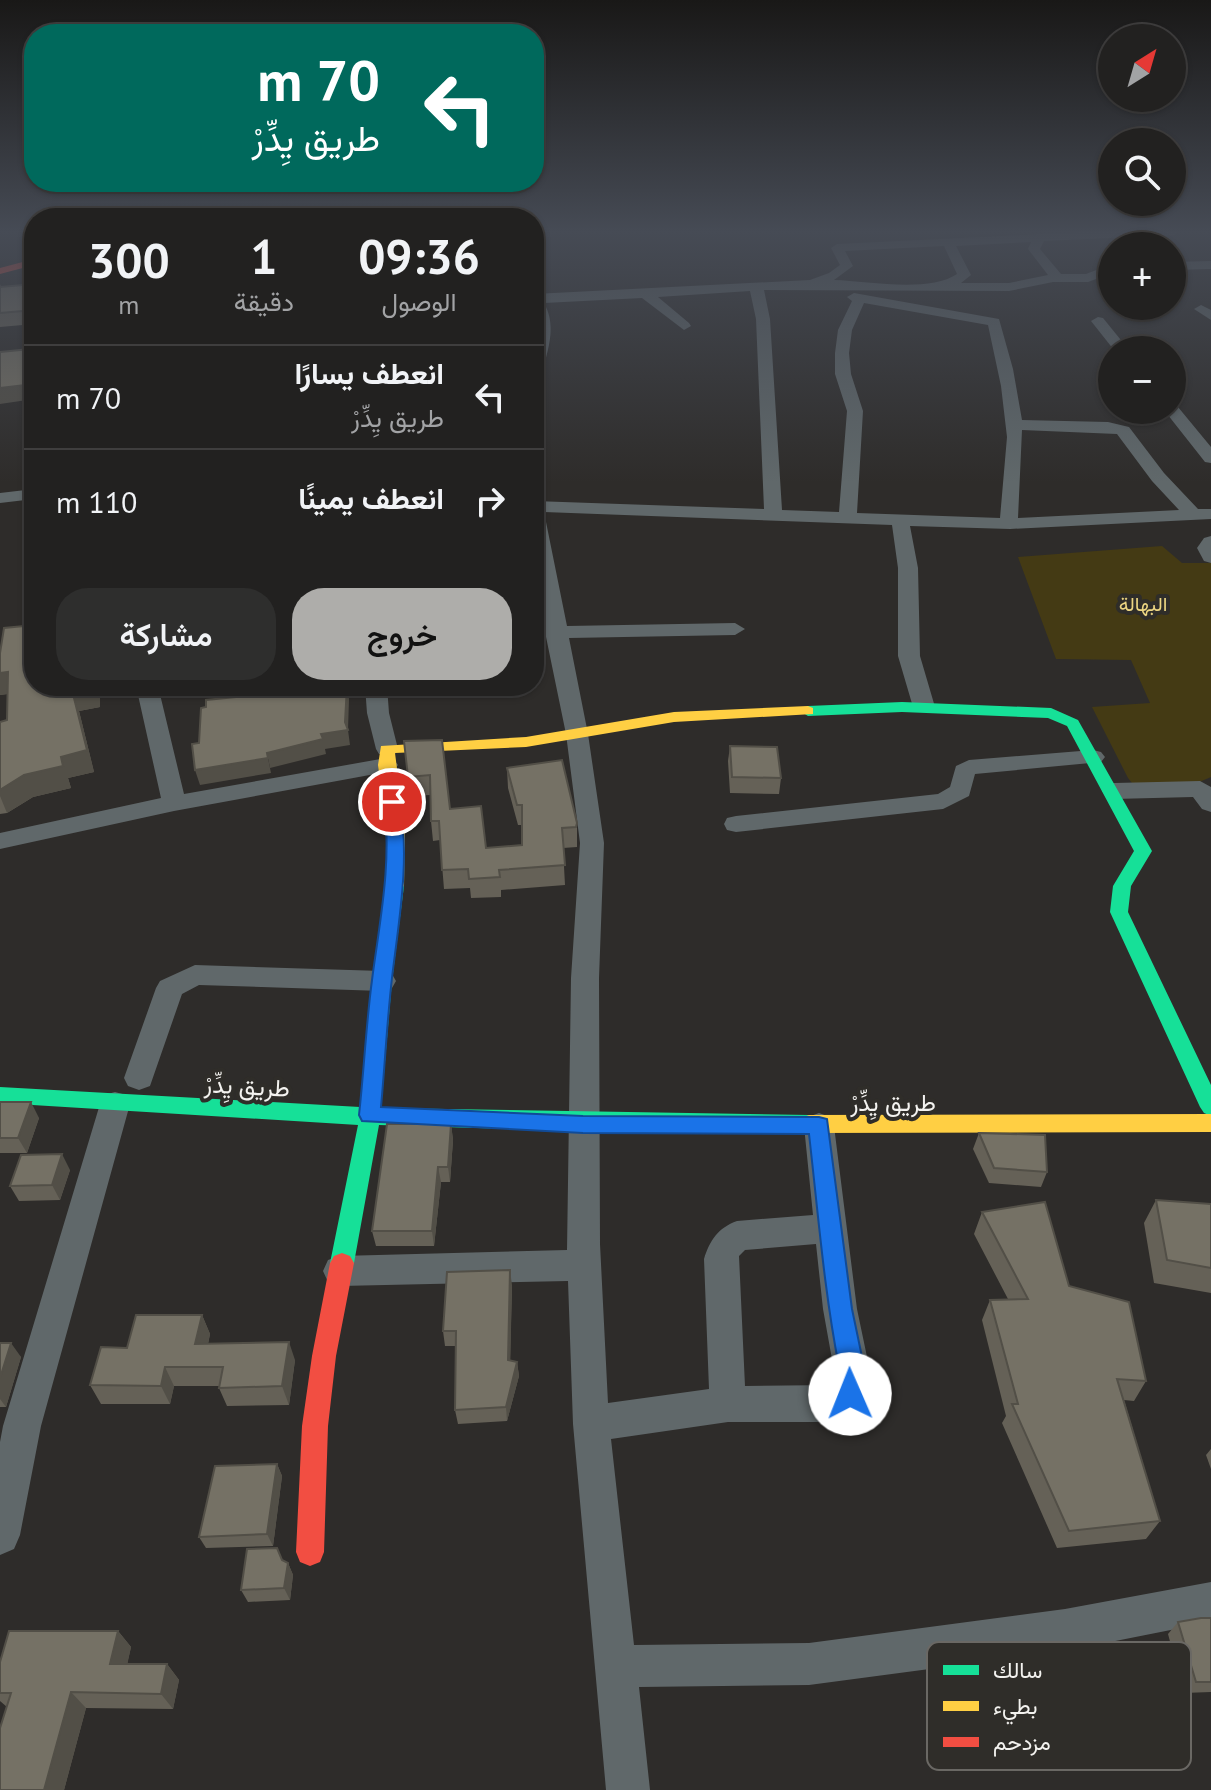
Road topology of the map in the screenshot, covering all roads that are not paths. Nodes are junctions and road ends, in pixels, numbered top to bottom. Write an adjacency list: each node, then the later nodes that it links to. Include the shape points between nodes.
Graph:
1 (674, 315): 6 (street)
2 (762, 315): 15 (street)
3 (852, 315): 16 (street, via 842,353 855,411)
4 (961, 315): 9 (street, via 994,322)
5 (1098, 321): 7 (street)
6 (684, 326)
7 (1110, 336)
8 (1183, 424): 10 (street)
9 (1014, 425): 14 (street, via 1123,430 1158,477); 18 (street, via 1015,461 1007,498)
10 (1211, 458)
11 (24, 495): 12 (street)
12 (0, 498)
13 (544, 508): 15 (street)
14 (1202, 513): 18 (street)
15 (773, 514): 16 (street)
16 (848, 517): 17 (street)
17 (900, 520): 18 (street); 26 (street, via 908,568 909,656)
18 (1010, 524)
19 (1211, 542): 20 (street, via 1206,548)
20 (1211, 557)
21 (544, 567): 23 (street)
22 (735, 629): 23 (street)
23 (555, 632): 27 (street)
24 (149, 696): 32 (street)
25 (377, 696): 28 (street)
26 (924, 707): 27 (street, via 674,717); 29 (street, via 1061,716 1073,723)
27 (577, 734): 28 (street); 42 (street, via 592,843)
28 (387, 757): 32 (street); 35 (street, via 396,831 395,888)
29 (1093, 757): 31 (street); 33 (street, via 969,767 961,791 943,801)
30 (1207, 790): 31 (street)
31 (1114, 791): 39 (street, via 1143,851 1125,879 1119,912)
32 (174, 803): 34 (street)
33 (736, 824)
34 (0, 841)
35 (382, 981): 36 (street, via 195,975 183,979 170,988); 40 (street)
36 (139, 1078)
37 (0, 1095): 38 (street, طريق يِدِّرْ)
38 (115, 1104): 40 (street, طريق يِدِّرْ); 49 (street)
39 (1211, 1107)
40 (370, 1115): 42 (street, طريق يِدِّرْ); 46 (street)
41 (1211, 1123): 43 (street, طريق يِدِّرْ)
42 (583, 1125): 43 (street, طريق يِدِّرْ); 45 (street)
43 (819, 1126): 44 (street)
44 (832, 1228): 47 (street, via 737,1236 724,1248); 47 (street, via 853,1376 850,1394 840,1403 828,1404)
45 (585, 1265): 46 (street); 48 (street)
46 (340, 1271): 51 (street, via 315,1426)
47 (728, 1404): 48 (street)
48 (591, 1424): 55 (street)
49 (11, 1427): 50 (street)
50 (0, 1535)
51 (310, 1552)
52 (1211, 1602): 53 (street)
53 (975, 1642)
54 (927, 1648): 55 (street, via 809,1664)
55 (618, 1666): 56 (street)
56 (628, 1790)

